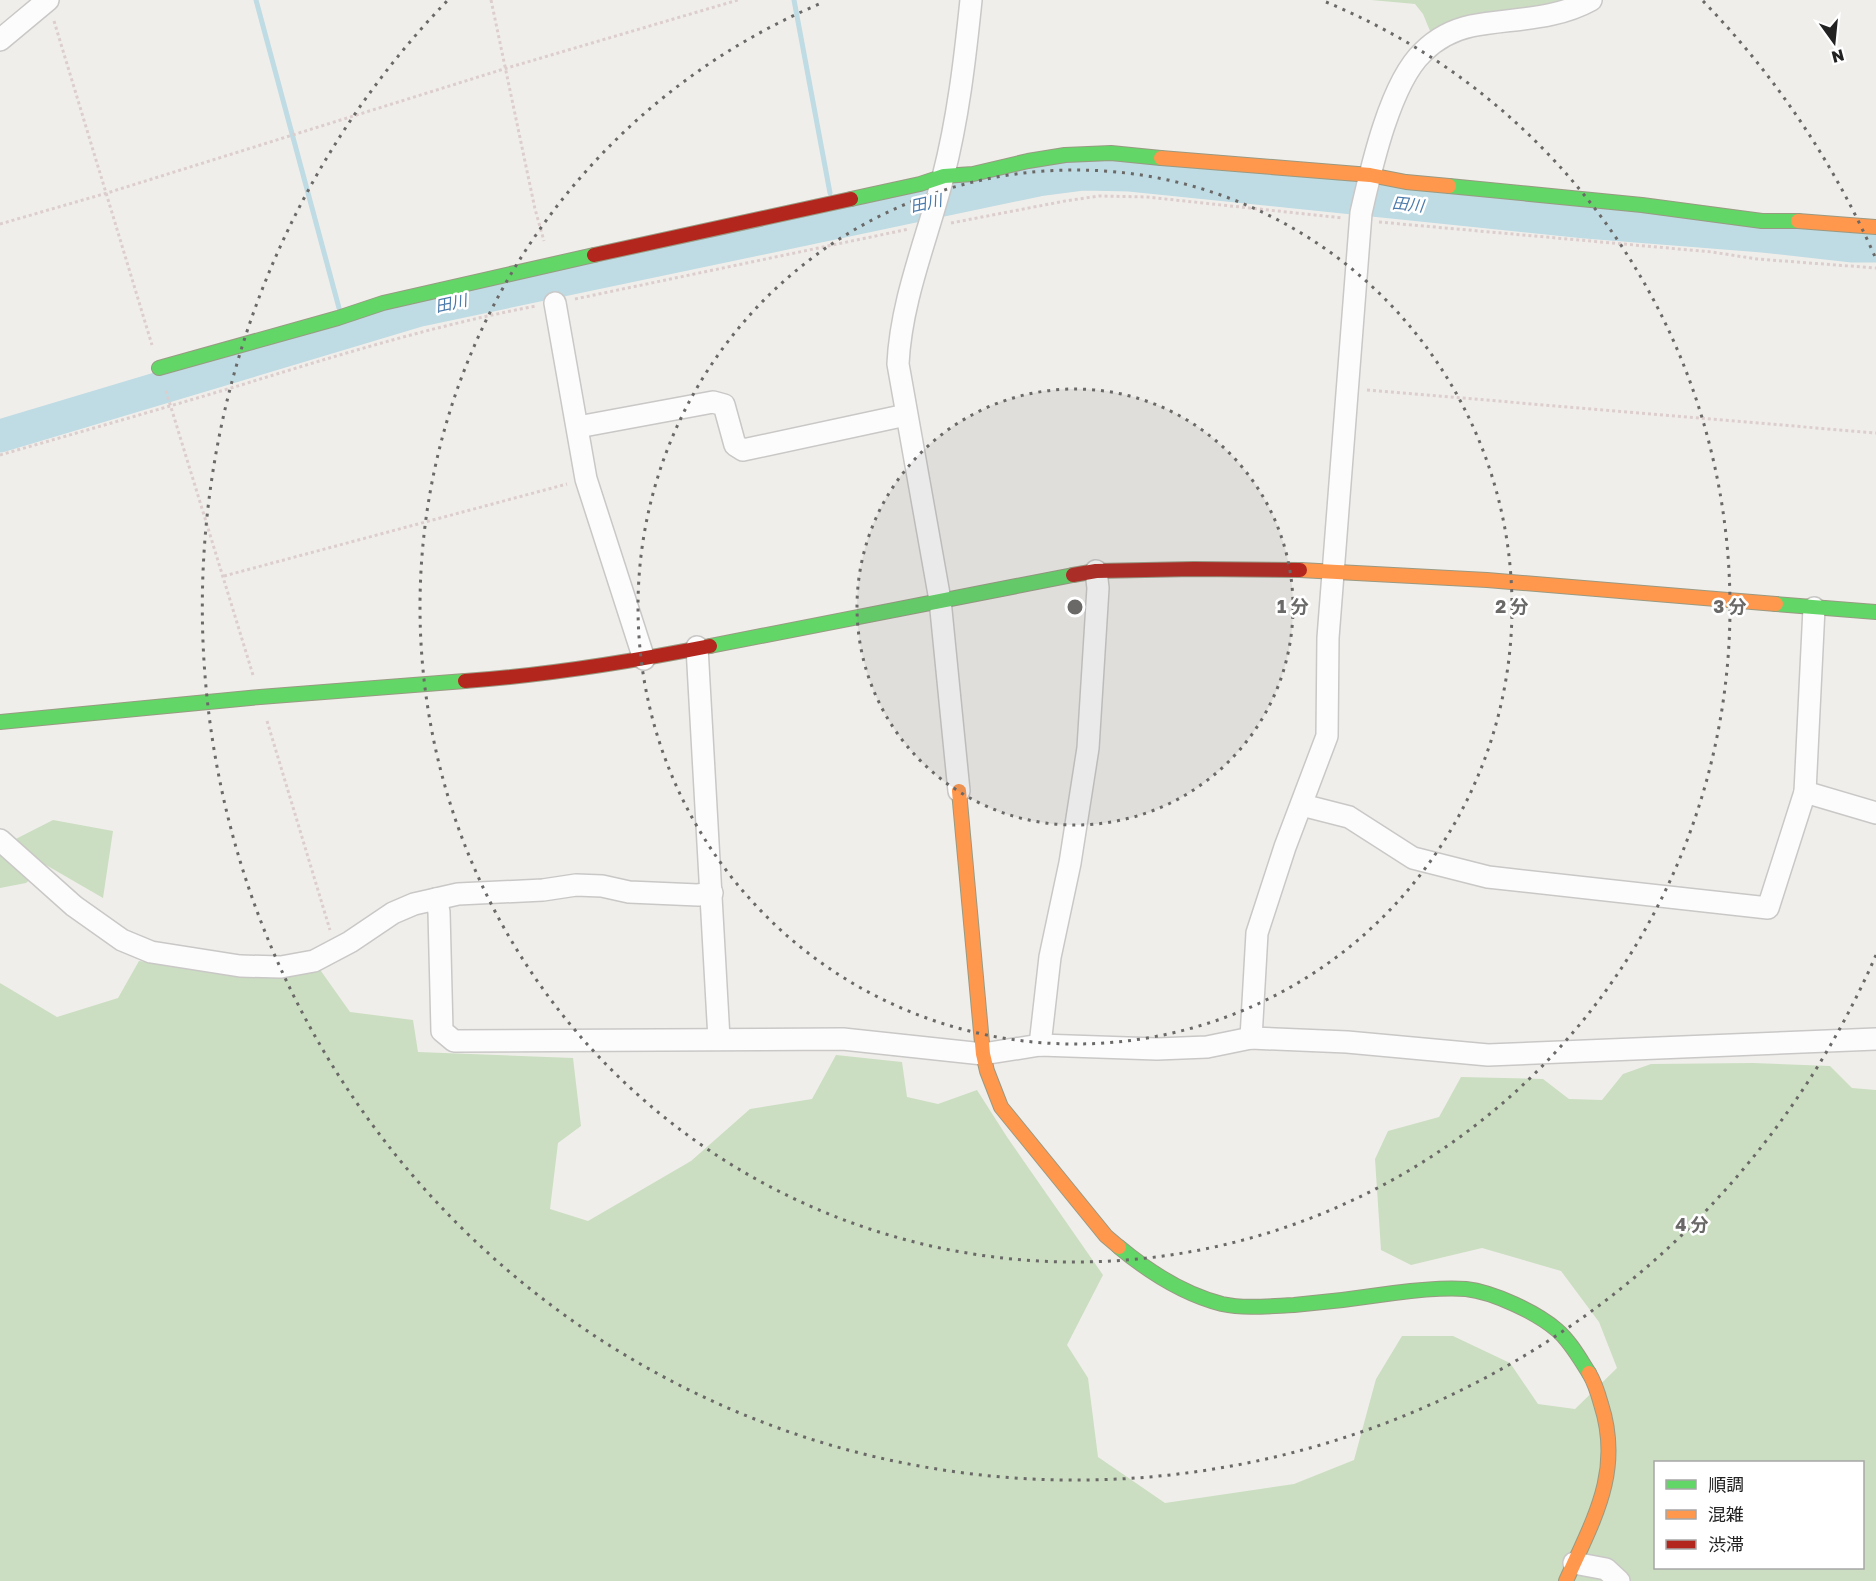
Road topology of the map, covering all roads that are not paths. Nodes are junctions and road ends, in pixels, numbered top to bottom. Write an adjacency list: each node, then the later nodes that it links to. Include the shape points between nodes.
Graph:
1 (971, 0): 6 (street, via 964,76)
2 (1591, 0): 5 (street, via 1534,19 1471,26 1448,33 1422,52 1404,77 1388,115)
3 (43, 4): 4 (street)
4 (0, 40)
5 (1369, 179): 6 (street, via 1111,153 1028,160); 7 (street, via 1642,205 1762,221); 12 (street, via 1361,213)
6 (942, 181): 9 (street, via 383,303); 10 (street, via 900,336 898,364)
7 (1876, 227)
8 (555, 303): 11 (street)
9 (159, 368)
10 (906, 415): 11 (street, via 743,450 735,445 724,405 713,402); 14 (street)
11 (578, 427): 18 (street, via 586,479)
12 (1334, 570): 13 (street); 15 (street); 22 (street, via 1328,638 1327,736)
13 (1096, 571): 14 (street); 30 (street, via 1088,748 1070,864 1050,957)
14 (940, 600): 17 (street); 20 (street)
15 (1814, 608): 16 (street); 21 (street)
16 (1876, 612)
17 (697, 647): 18 (street); 25 (street)
18 (644, 659): 19 (street, via 523,677)
19 (0, 722)
20 (959, 791): 31 (street)
21 (1805, 792): 22 (street, via 1768,908 1488,877 1413,858 1349,817); 23 (street)
22 (1302, 805): 27 (street, via 1257,933)
23 (1876, 813)
24 (0, 840): 26 (street, via 74,906 122,940 151,952 240,966 281,967 314,961 393,913)
25 (712, 893): 26 (street, via 698,896 629,892 576,885); 28 (street)
26 (436, 899): 28 (street, via 442,1031 454,1041)
27 (1251, 1038): 29 (street, via 1488,1055); 30 (street, via 1207,1047 1157,1049)
28 (719, 1039): 31 (street, via 843,1039)
29 (1876, 1039)
30 (1040, 1045): 31 (street)
31 (983, 1053): 32 (street, via 1001,1107 1099,1227 1143,1267 1183,1290 1224,1304 1263,1307 1421,1290 1467,1289 1495,1296 1557,1330 1593,1379 1607,1422 1610,1460 1603,1497)
32 (1570, 1572): 33 (street, via 1606,1569)
33 (1619, 1581)

